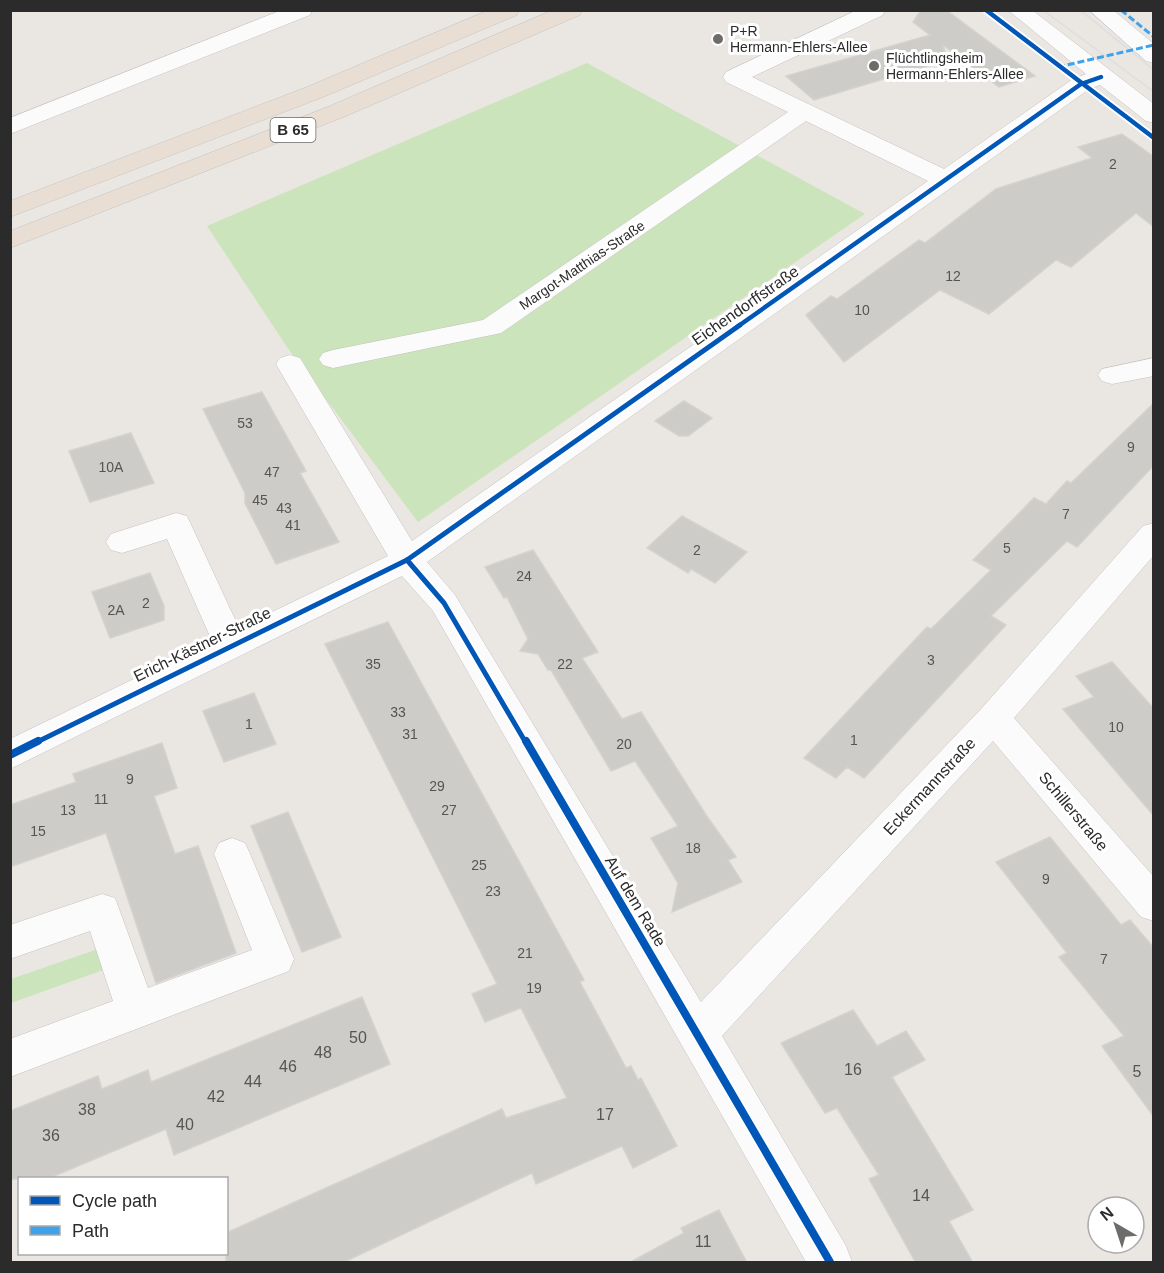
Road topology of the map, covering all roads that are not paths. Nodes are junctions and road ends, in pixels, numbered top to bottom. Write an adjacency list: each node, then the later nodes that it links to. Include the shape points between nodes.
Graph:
1 (302, 10): 11 (street)
2 (509, 10): 13 (highway, B 65, via 304,96)
3 (572, 10): 14 (highway, B 65, via 338,111)
4 (875, 10): 9 (street, via 734,77)
5 (1018, 10): 8 (street)
6 (1103, 14): 7 (street)
7 (1154, 56)
8 (1092, 70): 10 (street); 12 (street, Eichendorffstraße, via 1081,84)
9 (805, 111): 12 (street); 15 (street, Margot-Matthias-Straße, via 491,327)
10 (1154, 116)
11 (10, 127)
12 (946, 180): 21 (street, Eichendorffstraße)
13 (10, 210)
14 (10, 240)
15 (333, 359)
16 (290, 364): 21 (street, Auf dem Rade)
17 (1154, 368): 18 (street)
18 (1112, 375)
19 (1154, 534): 23 (street, Eckermannstraße)
20 (122, 542): 22 (street, Erich-Kästner-Straße, via 176,524)
21 (407, 560): 22 (street, Erich-Kästner-Straße); 29 (street, Auf dem Rade, via 444,603)
22 (230, 645): 24 (street, Erich-Kästner-Straße)
23 (994, 718): 26 (street, Schillerstraße); 29 (street, Eckermannstraße)
24 (10, 755)
25 (232, 854): 28 (street, via 275,958)
26 (1154, 905)
27 (10, 942): 28 (street, via 102,910)
28 (136, 1012): 30 (street)
29 (698, 1033): 31 (street, Auf dem Rade)
30 (10, 1058)
31 (830, 1263)

